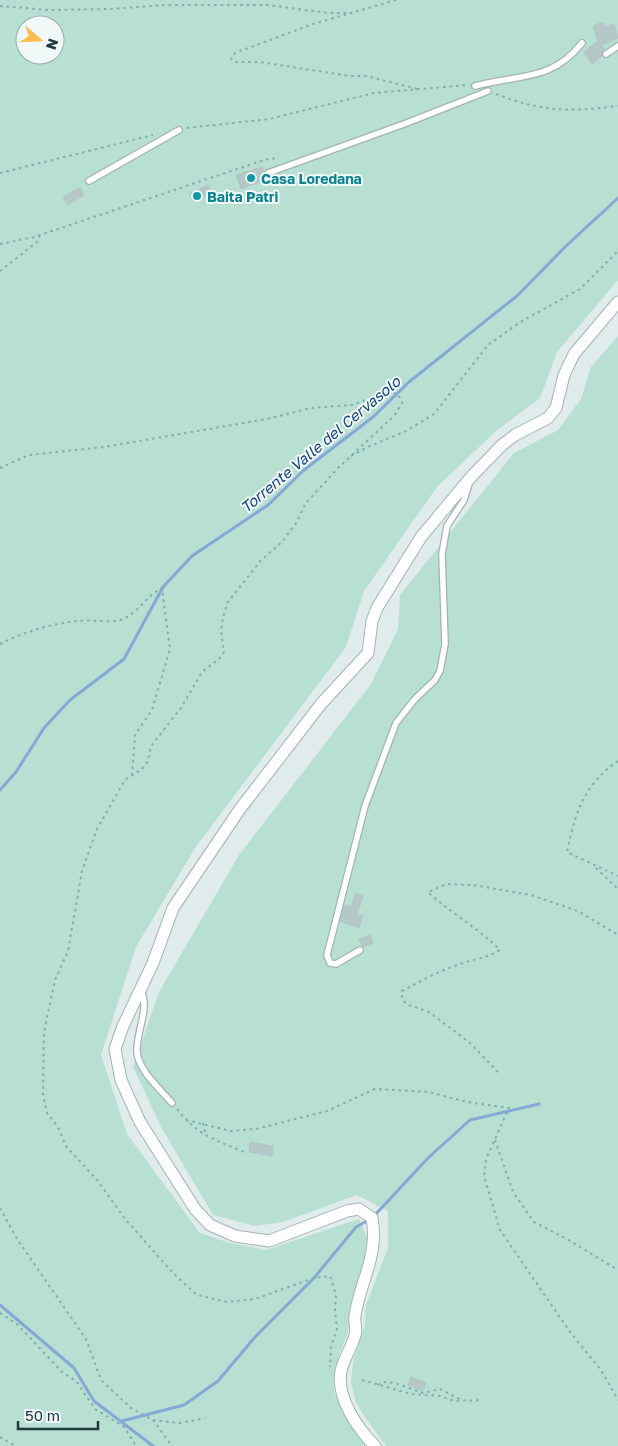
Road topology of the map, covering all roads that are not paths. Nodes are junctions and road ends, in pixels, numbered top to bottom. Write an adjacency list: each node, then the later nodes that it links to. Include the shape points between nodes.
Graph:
1 (582, 43): 4 (lane, via 568,60 557,67 530,76)
2 (618, 46): 3 (lane)
3 (606, 54)
4 (476, 86)
5 (488, 91): 7 (lane)
6 (179, 130): 8 (lane)
7 (268, 173)
8 (89, 181)
9 (618, 302): 10 (street, via 574,354 564,375 556,408 548,418 515,435)
10 (471, 477): 11 (lane, via 464,500 447,526 442,554 445,644 440,671 396,723 366,806 327,955 330,963 336,964); 12 (street, via 421,538 377,608 368,654 322,704 240,809 173,908)
11 (360, 950)
12 (141, 988): 13 (lane, via 145,999 137,1053 146,1072); 14 (street, via 115,1049 120,1080 140,1122 171,1173 194,1209 210,1225 235,1236 269,1241 347,1211 359,1209 372,1218 375,1235 372,1255 355,1317 356,1334 341,1372 341,1388 358,1423)
13 (172, 1103)
14 (375, 1446)

